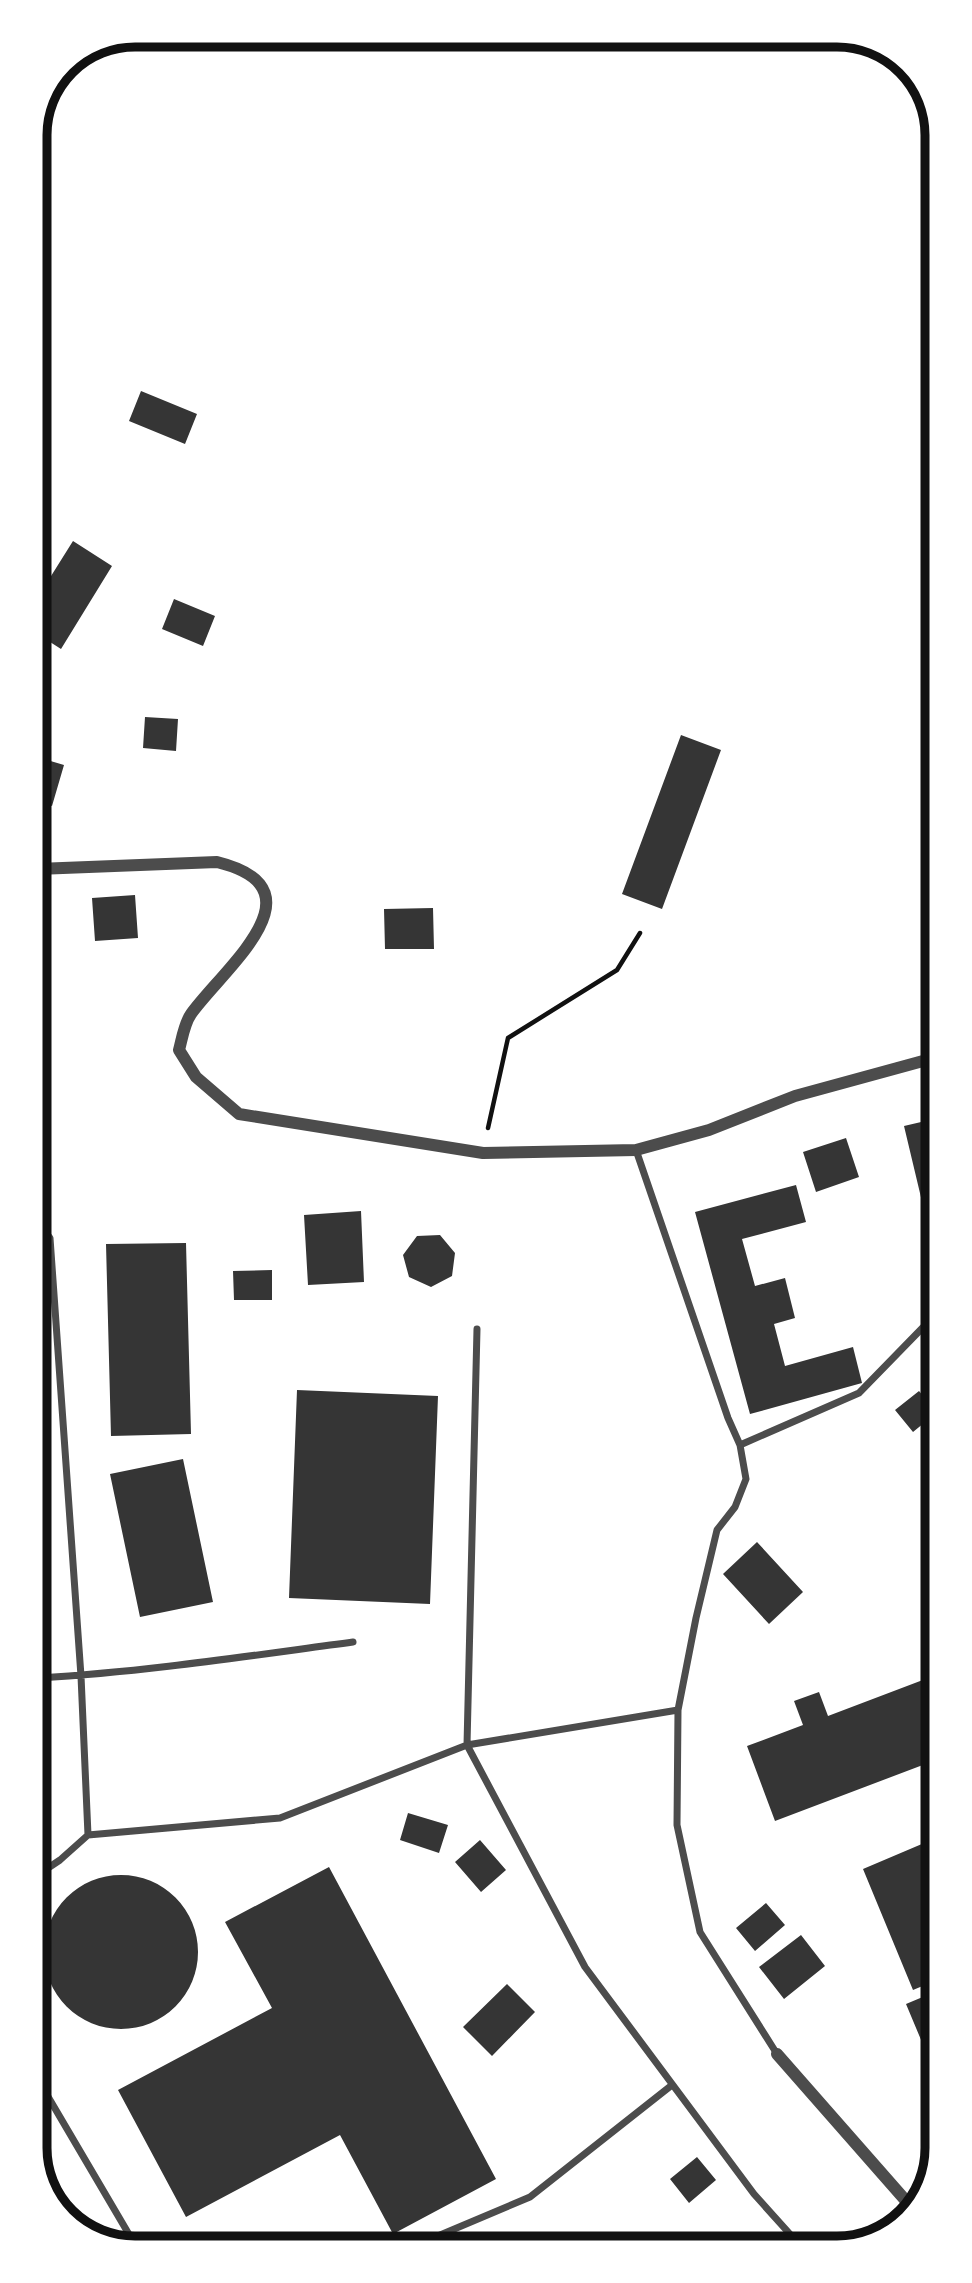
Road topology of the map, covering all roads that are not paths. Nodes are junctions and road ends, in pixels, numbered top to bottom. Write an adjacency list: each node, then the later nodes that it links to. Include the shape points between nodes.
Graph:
1 (47, 869): 3 (street, via 217,862 255,877 266,893 266,913 250,944 189,1017 179,1050 197,1077 239,1114 484,1153)
2 (925, 1060): 3 (street, via 795,1096 709,1130)
3 (636, 1150): 7 (street)
4 (47, 1234): 9 (street)
5 (925, 1325): 7 (street, via 859,1393)
6 (477, 1328): 12 (street)
7 (740, 1445): 11 (street, via 746,1479 735,1507 717,1530)
8 (352, 1642): 9 (street)
9 (81, 1676): 10 (street); 13 (street)
10 (47, 1678)
11 (678, 1710): 12 (street); 15 (street, via 677,1825 700,1932)
12 (467, 1745): 13 (street, via 280,1818); 16 (street, via 585,1967)
13 (88, 1835): 14 (street)
14 (47, 1869)
15 (777, 2054): 18 (street)
16 (672, 2085): 20 (street, via 530,2197); 21 (street)
17 (47, 2095): 19 (street)
18 (907, 2202)
19 (130, 2236)
20 (438, 2236)
21 (792, 2236)

